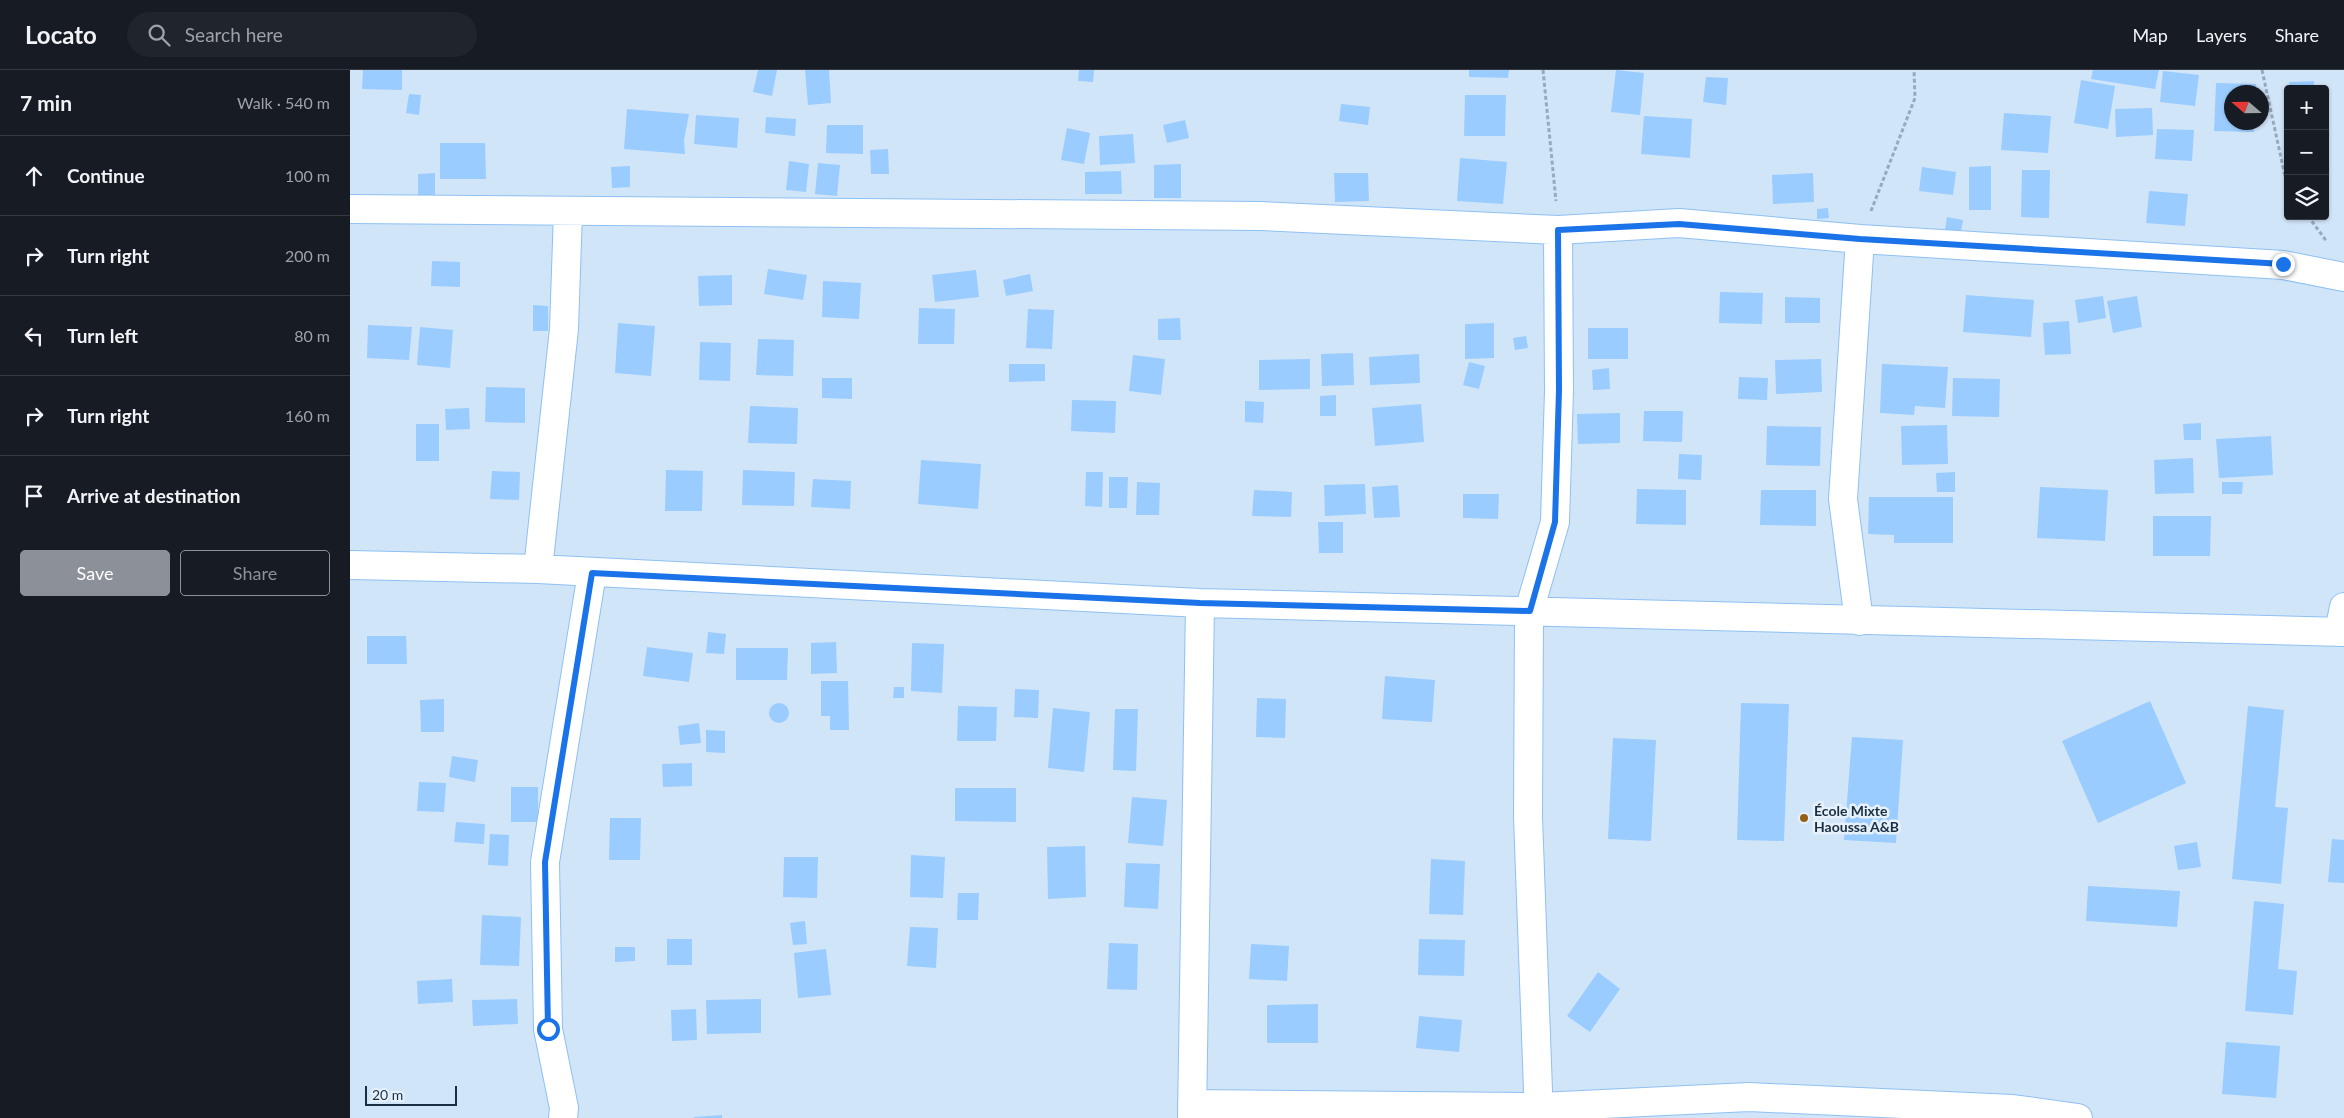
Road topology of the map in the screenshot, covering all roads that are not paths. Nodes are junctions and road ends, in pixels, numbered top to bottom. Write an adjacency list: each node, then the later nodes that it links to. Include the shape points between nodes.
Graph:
1 (350, 209): 2 (street)
2 (568, 212): 3 (street, via 1261,216); 7 (street, via 564,329)
3 (1558, 230): 4 (street, via 1679,224); 10 (street, via 1559,390 1555,522)
4 (1860, 239): 5 (street, via 2283,264); 11 (street, via 1842,499)
5 (2344, 277)
6 (350, 565): 7 (street)
7 (538, 569): 8 (street)
8 (592, 573): 9 (street); 16 (street, via 545,862 548,1029 564,1108)
9 (1200, 603): 10 (street); 13 (street)
10 (1530, 611): 11 (street); 14 (street, via 1528,816)
11 (1859, 621): 12 (street)
12 (2342, 624)
13 (1192, 1111): 14 (street)
14 (1540, 1113): 15 (street, via 1749,1097)
15 (2012, 1113): 17 (street)
16 (563, 1118)
17 (2078, 1118)

